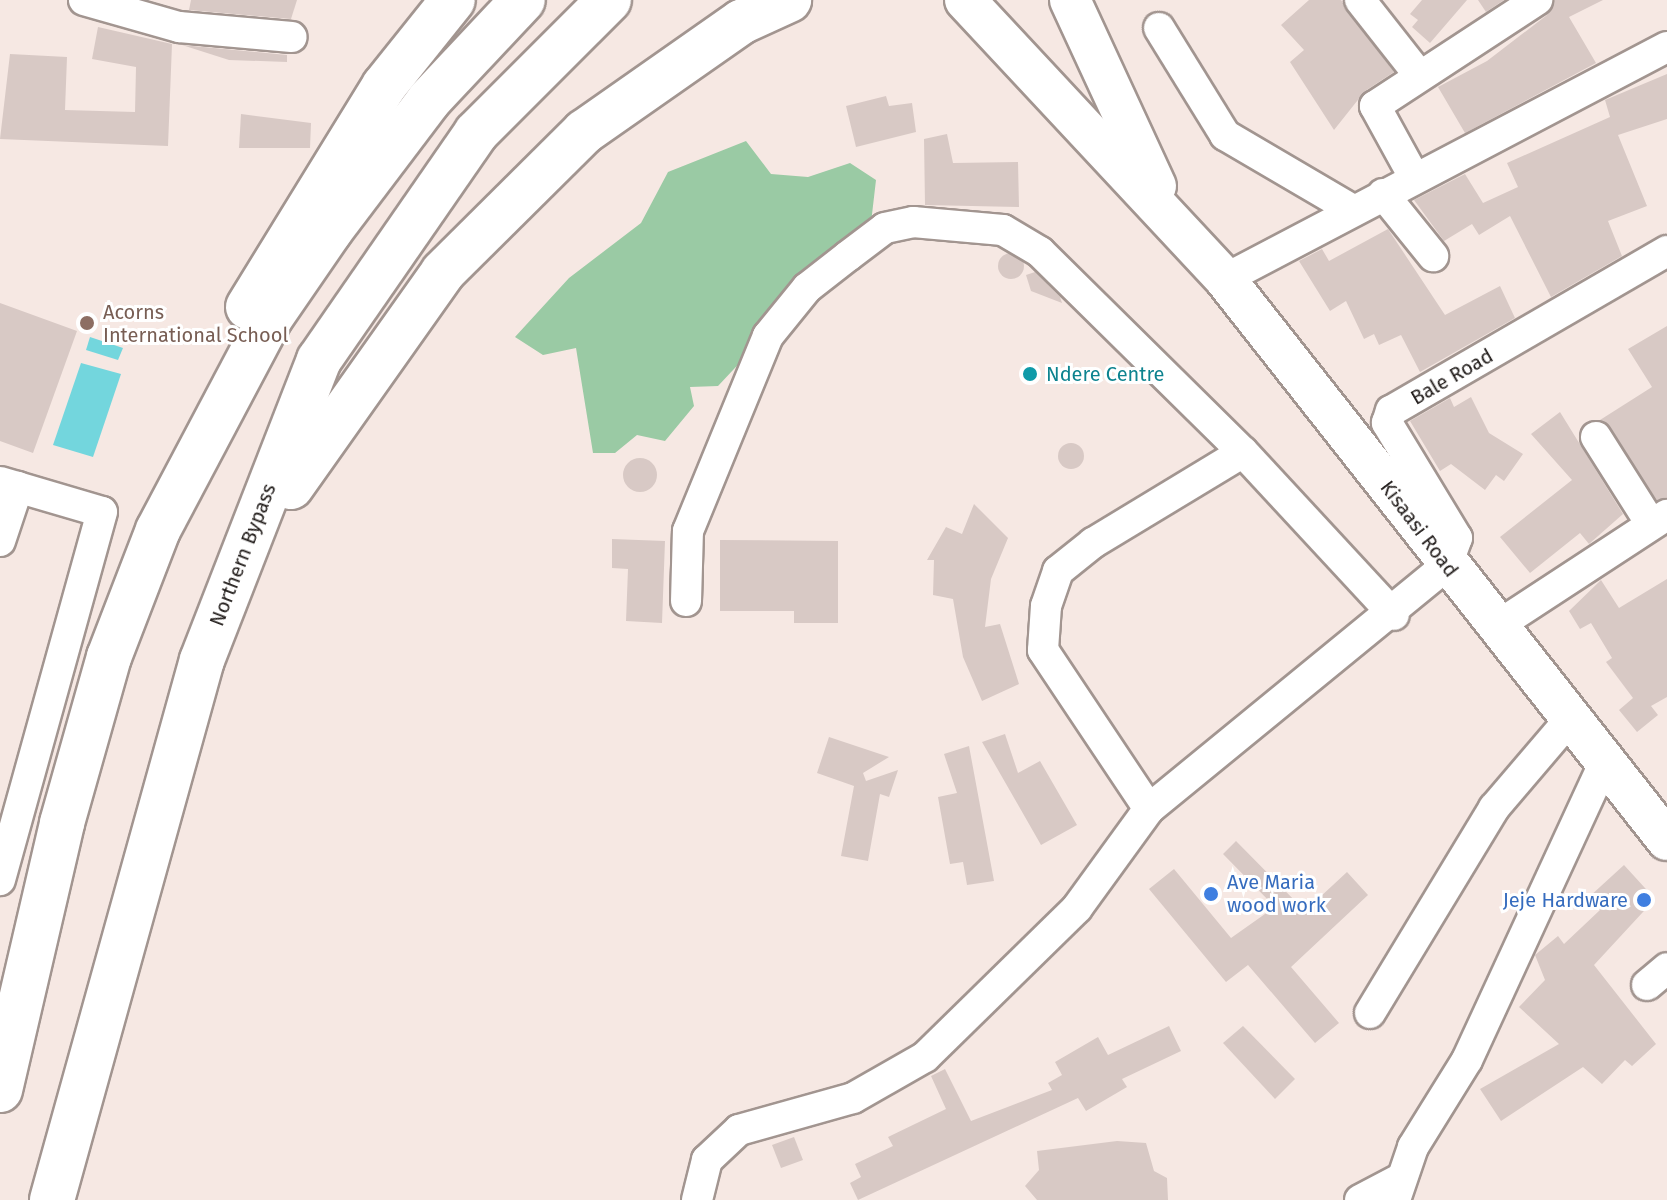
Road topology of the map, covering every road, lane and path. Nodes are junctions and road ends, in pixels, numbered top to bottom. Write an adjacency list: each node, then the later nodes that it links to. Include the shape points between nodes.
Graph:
1 (84, 0): 11 (street, via 179,27)
2 (453, 0): 25 (highway, via 384,86 280,247 199,398)
3 (523, 0): 25 (highway, via 429,100 330,231 271,317)
4 (609, 0): 31 (highway, Northern Bypass, via 476,133 319,360)
5 (789, 0): 31 (highway, via 741,22 584,132 443,272 305,460)
6 (965, 0): 17 (main road, Kisaasi Road)
7 (1070, 0): 17 (main road, Kisaasi Road)
8 (1360, 0): 13 (street)
9 (1537, 0): 13 (street)
10 (1159, 28): 16 (street, via 1225,135)
11 (292, 37)
12 (1667, 47): 14 (street)
13 (1419, 75): 14 (street, via 1375,106)
14 (1414, 177): 15 (street)
15 (1383, 194): 16 (street); 19 (street)
16 (1353, 210): 20 (street)
17 (1171, 218): 20 (main road, Kisaasi Road)
18 (1667, 251): 27 (street, Bale Road, via 1387,416 1457,538)
19 (1433, 256)
20 (1225, 279): 27 (main road, Kisaasi Road)
21 (1596, 437): 24 (street)
22 (1243, 452): 28 (street, via 1040,252 1003,230 913,222 885,228 807,288 768,336 688,531); 29 (street); 34 (street, via 1093,543 1058,571 1046,606 1043,650)
23 (9, 484): 26 (street); 36 (street, via 102,512)
24 (1659, 520): 30 (street)
25 (158, 530): 38 (highway, via 109,657 66,807)
26 (0, 541)
27 (1447, 565): 29 (street); 30 (main road, Kisaasi Road)
28 (686, 601)
29 (1394, 615): 34 (street)
30 (1494, 628): 32 (main road, Kisaasi Road)
31 (202, 660): 40 (highway, Northern Bypass)
32 (1570, 719): 33 (main road, Kisaasi Road); 37 (street, via 1494,808)
33 (1605, 761): 35 (main road, Kisaasi Road); 39 (street, via 1467,1060)
34 (1149, 809): 41 (street, via 1077,908 935,1049 853,1098 739,1130 707,1160)
35 (1667, 840)
36 (0, 880)
37 (1370, 1013)
38 (0, 1090)
39 (1397, 1190): 42 (street)
40 (52, 1200)
41 (697, 1200)
42 (1360, 1200)

